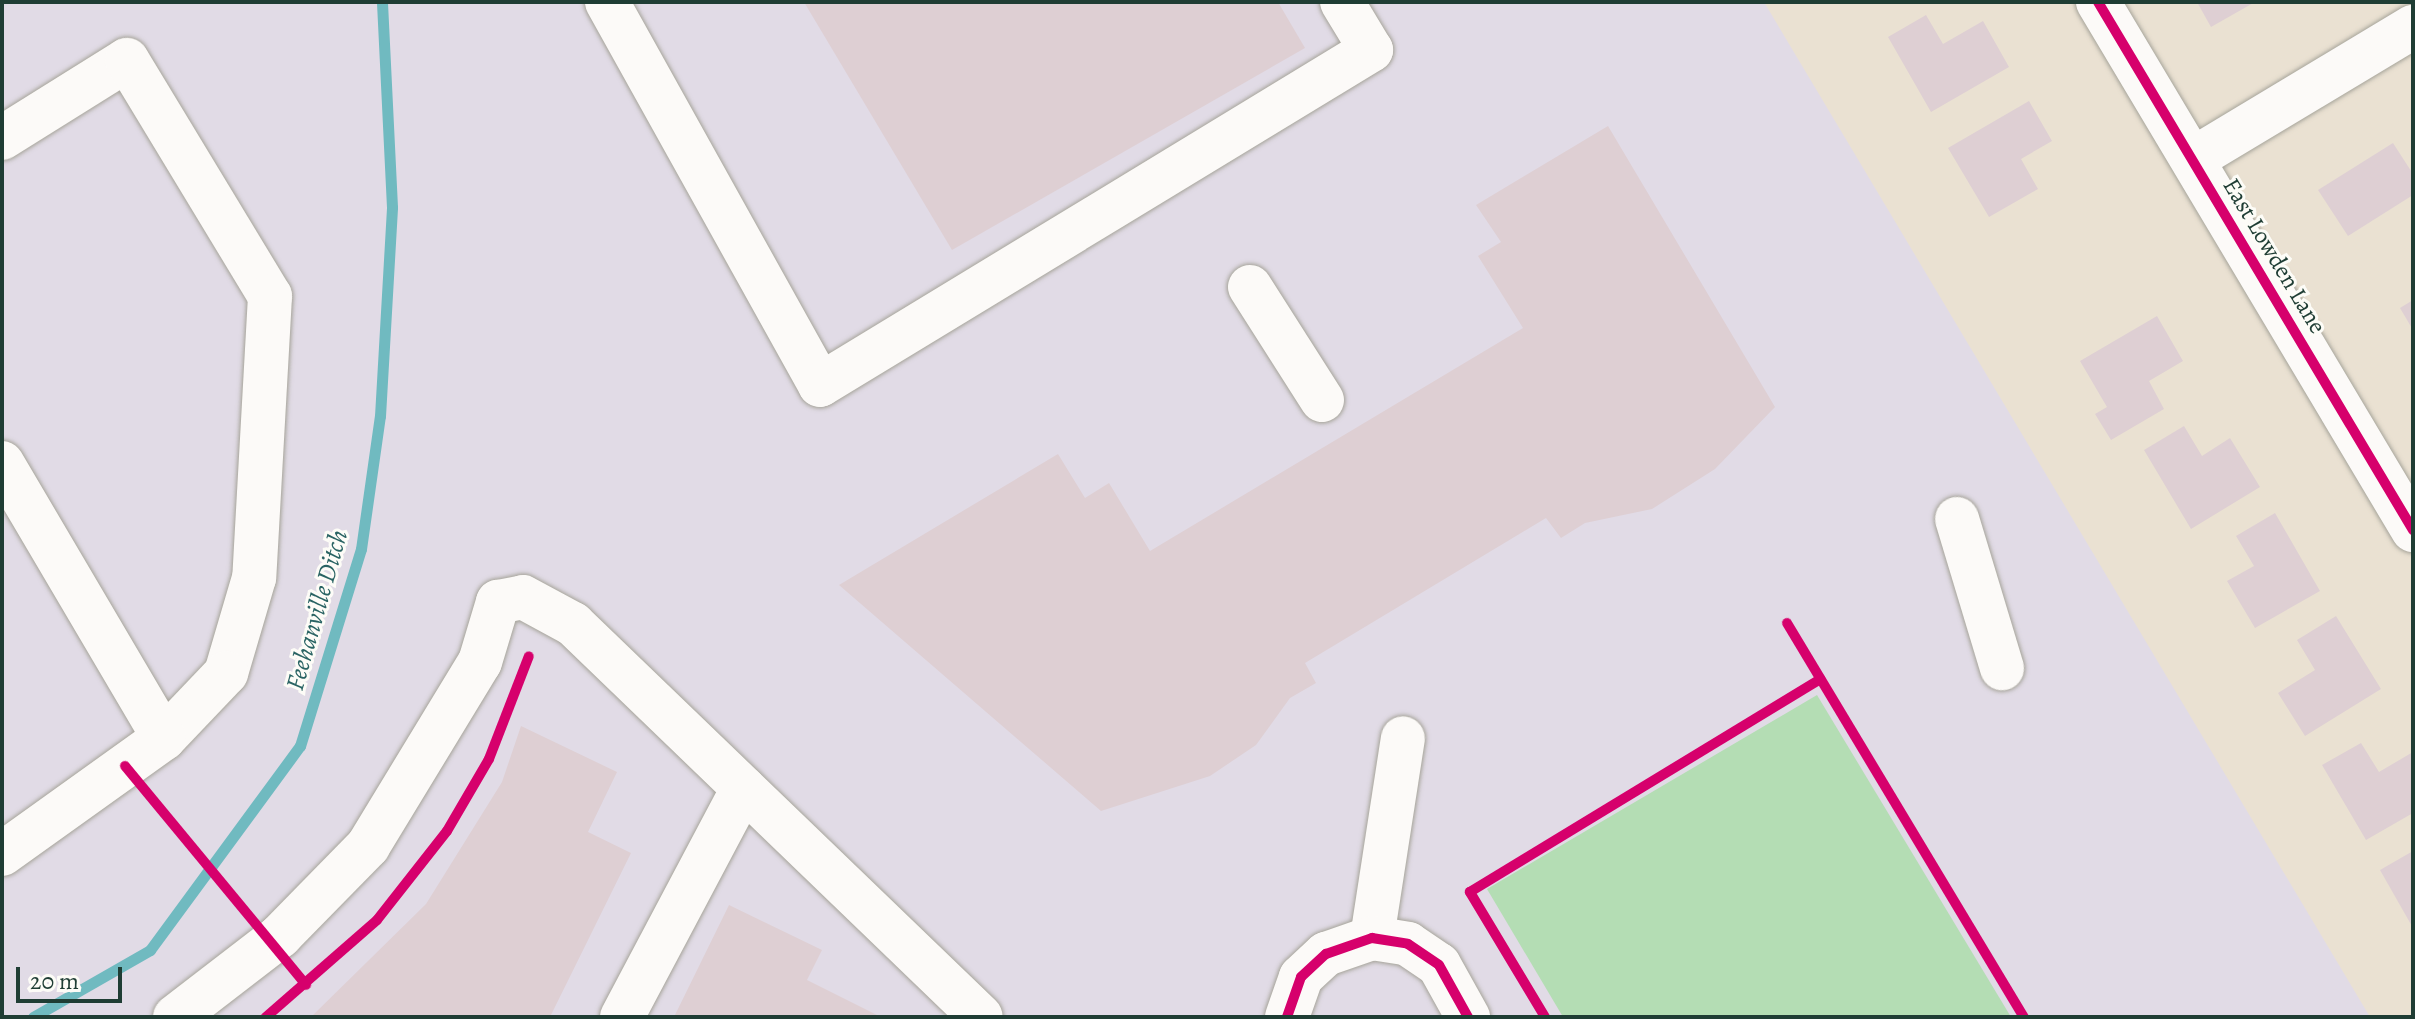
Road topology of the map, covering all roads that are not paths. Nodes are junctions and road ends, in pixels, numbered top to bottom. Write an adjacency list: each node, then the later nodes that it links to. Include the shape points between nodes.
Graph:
1 (607, 2): 2 (street, via 820,385 1371,50)
2 (1342, 2)
3 (2098, 2): 6 (street, East Lowden Lane)
4 (2413, 27): 6 (street)
5 (2, 138): 13 (street, via 127,60 270,296 254,578 226,673)
6 (2193, 159): 11 (street, East Lowden Lane)
7 (1250, 287): 8 (street)
8 (1322, 400)
9 (2, 463): 13 (street)
10 (1957, 519): 12 (street)
11 (2413, 530)
12 (2002, 668)
13 (164, 738): 16 (street)
14 (1403, 738): 17 (street)
15 (743, 788): 18 (street, via 573,624 523,597 498,602 480,662 368,846 280,936); 19 (street); 20 (street)
16 (2, 854)
17 (1372, 938): 21 (street, via 1326,954 1301,977); 22 (street, via 1408,944 1439,965)
18 (175, 1017)
19 (622, 1017)
20 (981, 1017)
21 (1287, 1017)
22 (1468, 1017)

